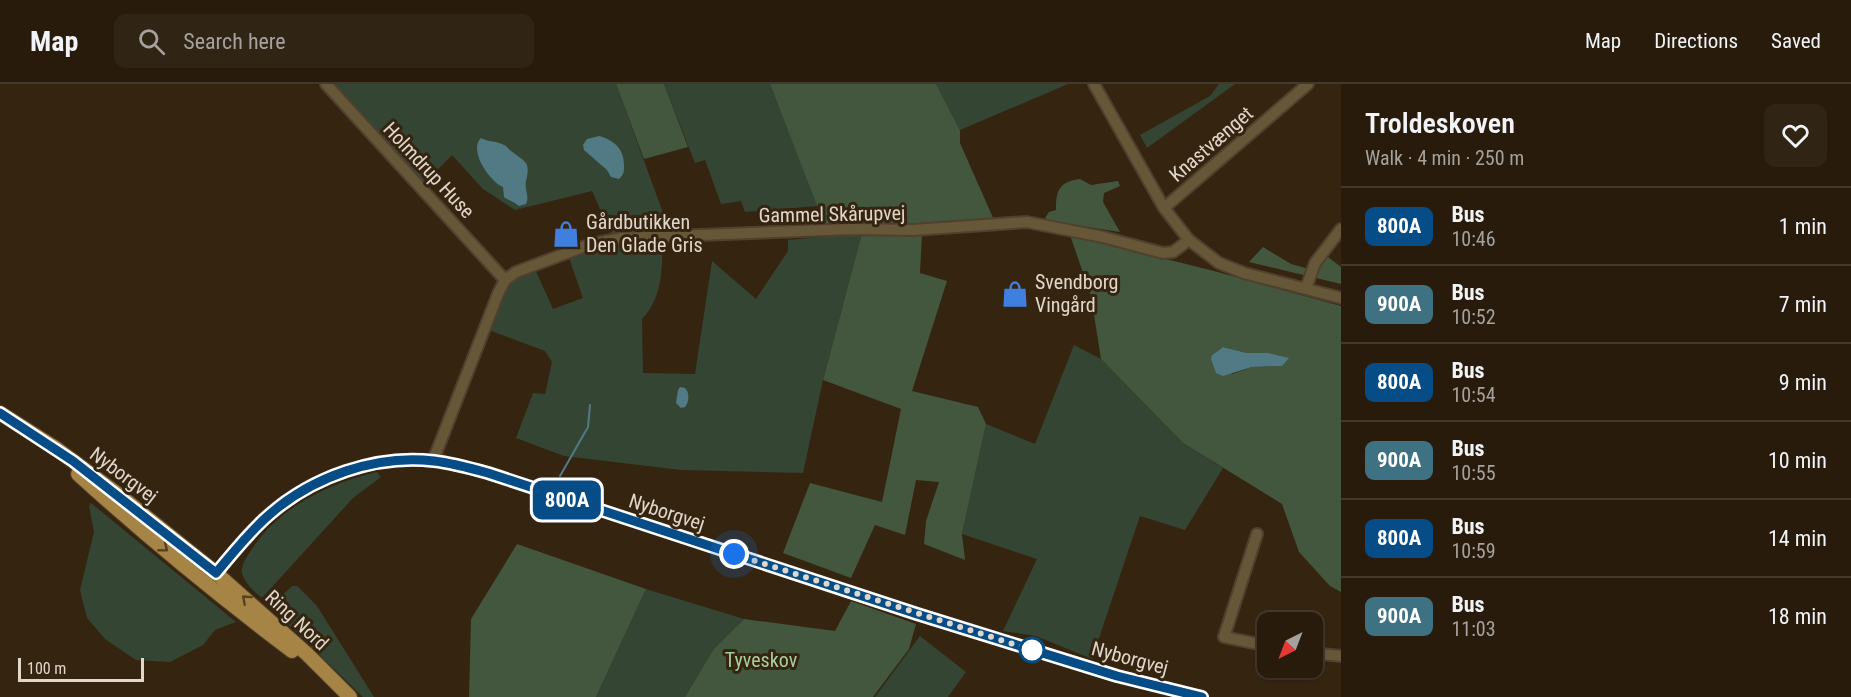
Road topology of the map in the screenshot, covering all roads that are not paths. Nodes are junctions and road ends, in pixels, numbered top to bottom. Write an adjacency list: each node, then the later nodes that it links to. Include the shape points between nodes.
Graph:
1 (326, 84): 7 (street, Holmdrup Huse)
2 (1093, 84): 4 (street)
3 (1308, 84): 4 (street, Knastvænget)
4 (1164, 208): 6 (street)
5 (1341, 229): 8 (street, via 1315,263)
6 (1189, 240): 7 (street, Gammel Skårupvej, via 1173,252 1163,253 1027,222 913,230 623,238 591,244 516,272); 8 (street, via 1219,262 1244,273)
7 (505, 280): 11 (street)
8 (1306, 288): 9 (street)
9 (1341, 298)
10 (2, 414): 13 (main road, Nyborgvej, via 66,456); 14 (main road, Nyborgvej, one-way to 14)
11 (433, 460): 13 (street, Nyborgvej, via 357,468 309,486 268,515); 19 (street, Nyborgvej, via 488,473 1117,676)
12 (1257, 534): 15 (street, via 1224,637)
13 (216, 573): 14 (street, Nyborgvej); 18 (main road, Ring Nord, one-way to 13)
14 (207, 583): 18 (main road, Ring Nord)
15 (1257, 644)
16 (1323, 654): 17 (street)
17 (1341, 656)
18 (349, 697)
19 (1202, 697)

